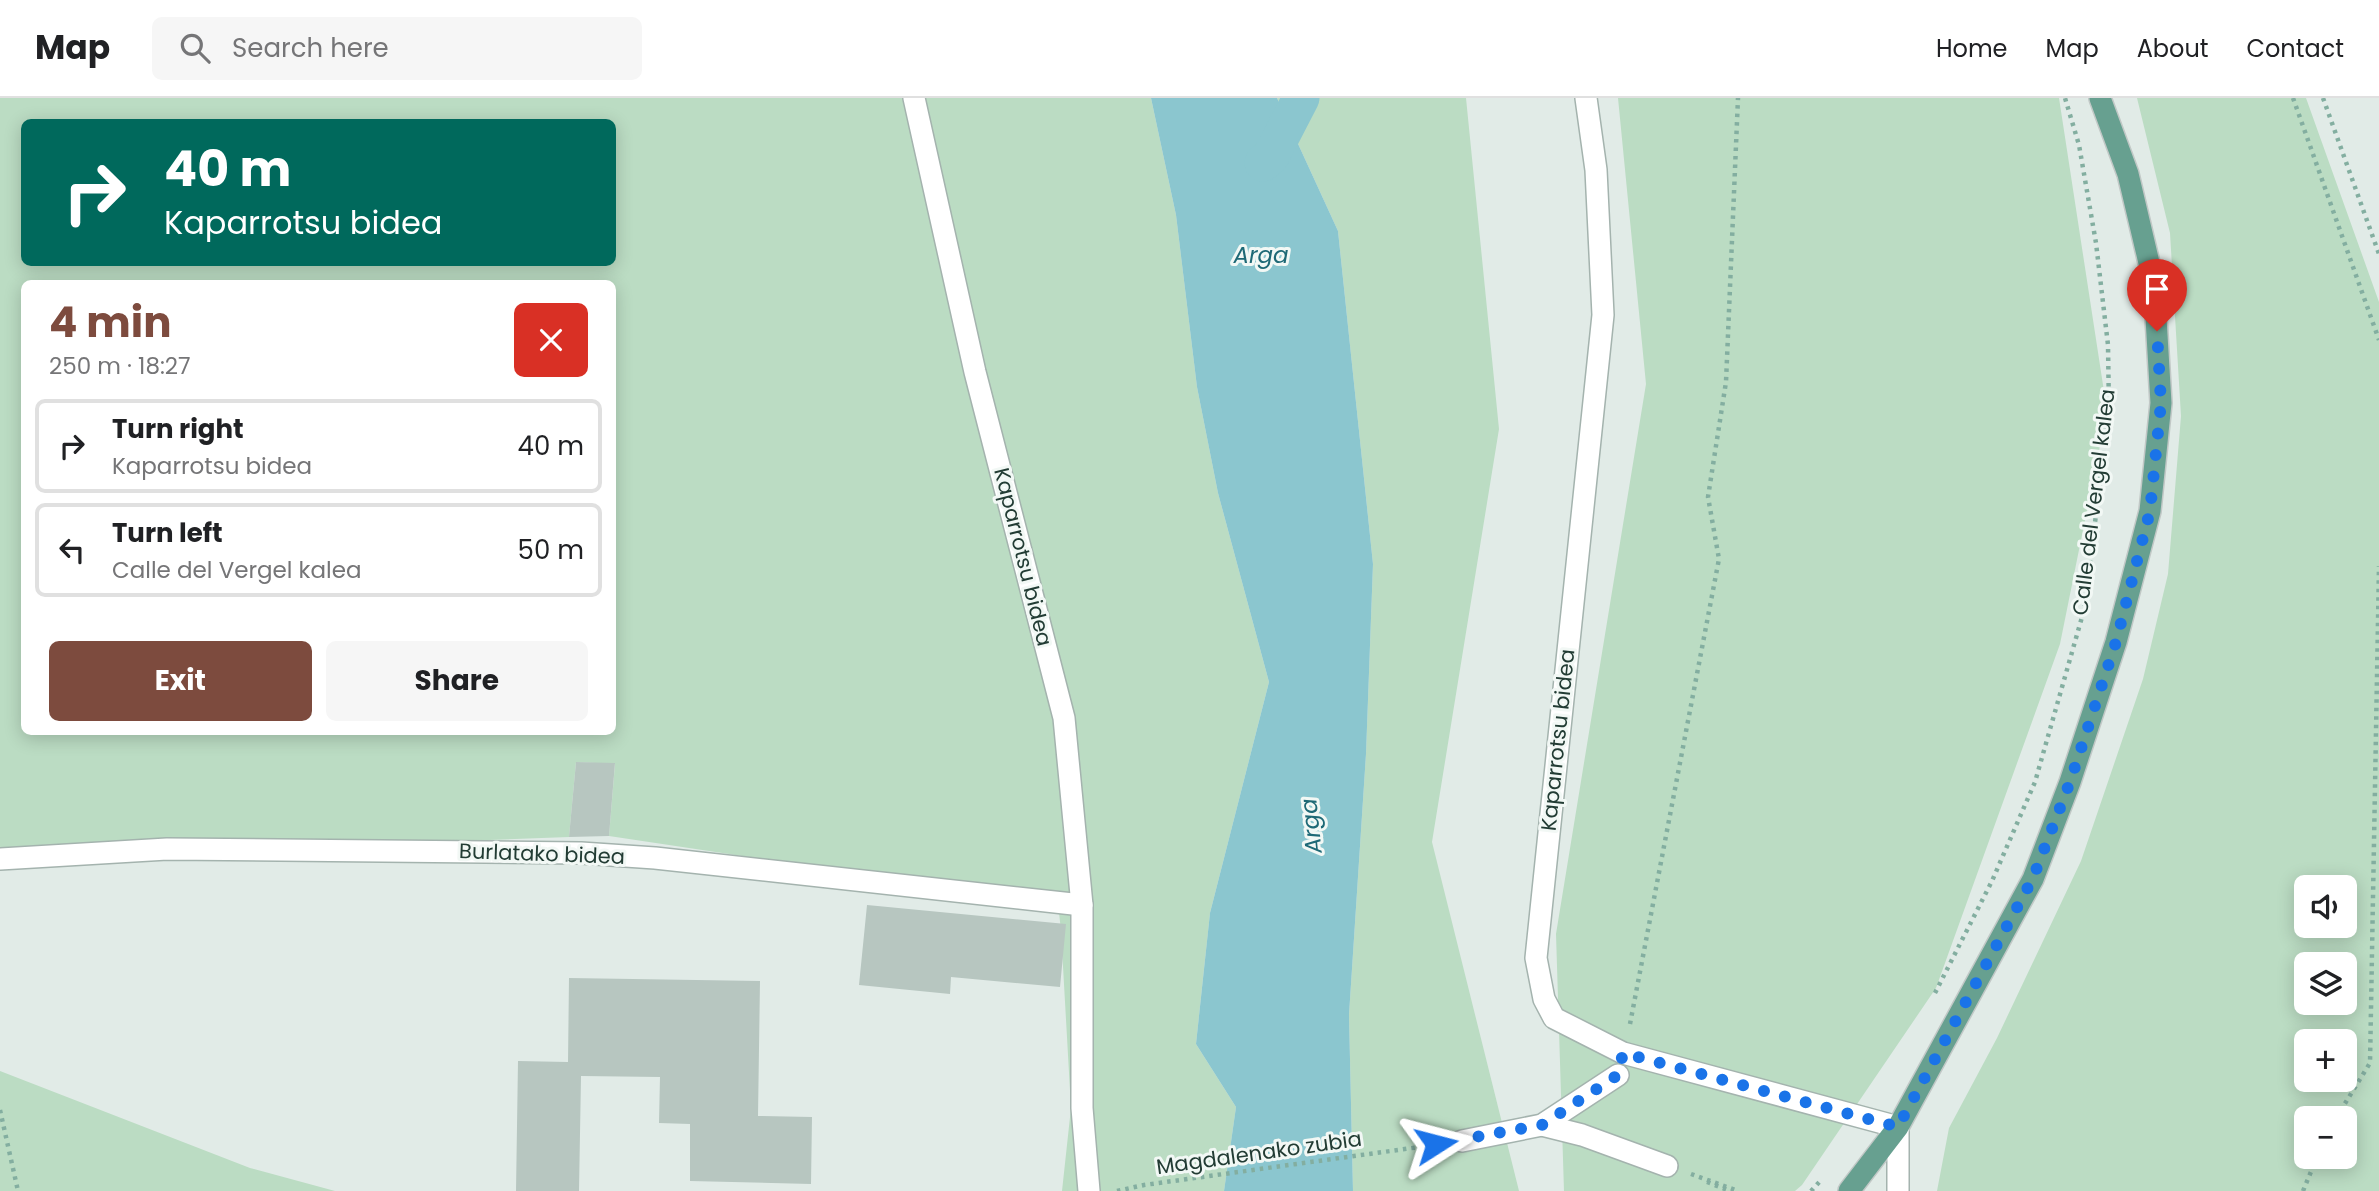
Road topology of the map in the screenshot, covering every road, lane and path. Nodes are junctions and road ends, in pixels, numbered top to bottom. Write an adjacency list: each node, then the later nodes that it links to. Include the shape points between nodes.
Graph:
1 (914, 98): 12 (street, Kaparrotsu bidea, via 975,372 1064,718)
2 (1586, 98): 14 (street, Kaparrotsu bidea, via 1596,170 1603,315 1536,958 1544,999 1554,1018)
3 (1738, 98): 14 (path, via 1726,382 1708,497 1719,559)
4 (2065, 98): 13 (path, Calle del Vergel kalea, via 2079,145 2108,345 2109,411 2084,610 2035,782 1992,881)
5 (2101, 98): 19 (main road, Calle del Vergel kalea, via 2128,174 2154,284 2161,403 2150,511 2116,642 2033,878)
6 (2293, 98): 9 (path)
7 (2323, 98): 8 (path)
8 (2379, 254)
9 (2379, 340)
10 (2379, 566): 16 (path, via 2370,1063)
11 (0, 859): 12 (street, Burlatako bidea, via 167,849 581,853)
12 (1082, 905): 24 (street, Kaparrotsu bidea, via 1082,1108)
13 (1930, 1003)
14 (1623, 1053): 19 (street, Kaparrotsu bidea)
15 (1618, 1075): 18 (street)
16 (2343, 1106)
17 (0, 1110): 23 (path)
18 (1542, 1125): 20 (street); 21 (street)
19 (1898, 1127): 28 (main road); 29 (street, Calle del Vergel kalea)
20 (1462, 1141): 25 (path, Magdalenako zubia)
21 (1667, 1166): 26 (path); 27 (path)
22 (2312, 1169): 30 (path)
23 (18, 1191)
24 (1089, 1191)
25 (1116, 1191)
26 (1730, 1191)
27 (1738, 1191)
28 (1849, 1191)
29 (1898, 1191)
30 (2303, 1191)

